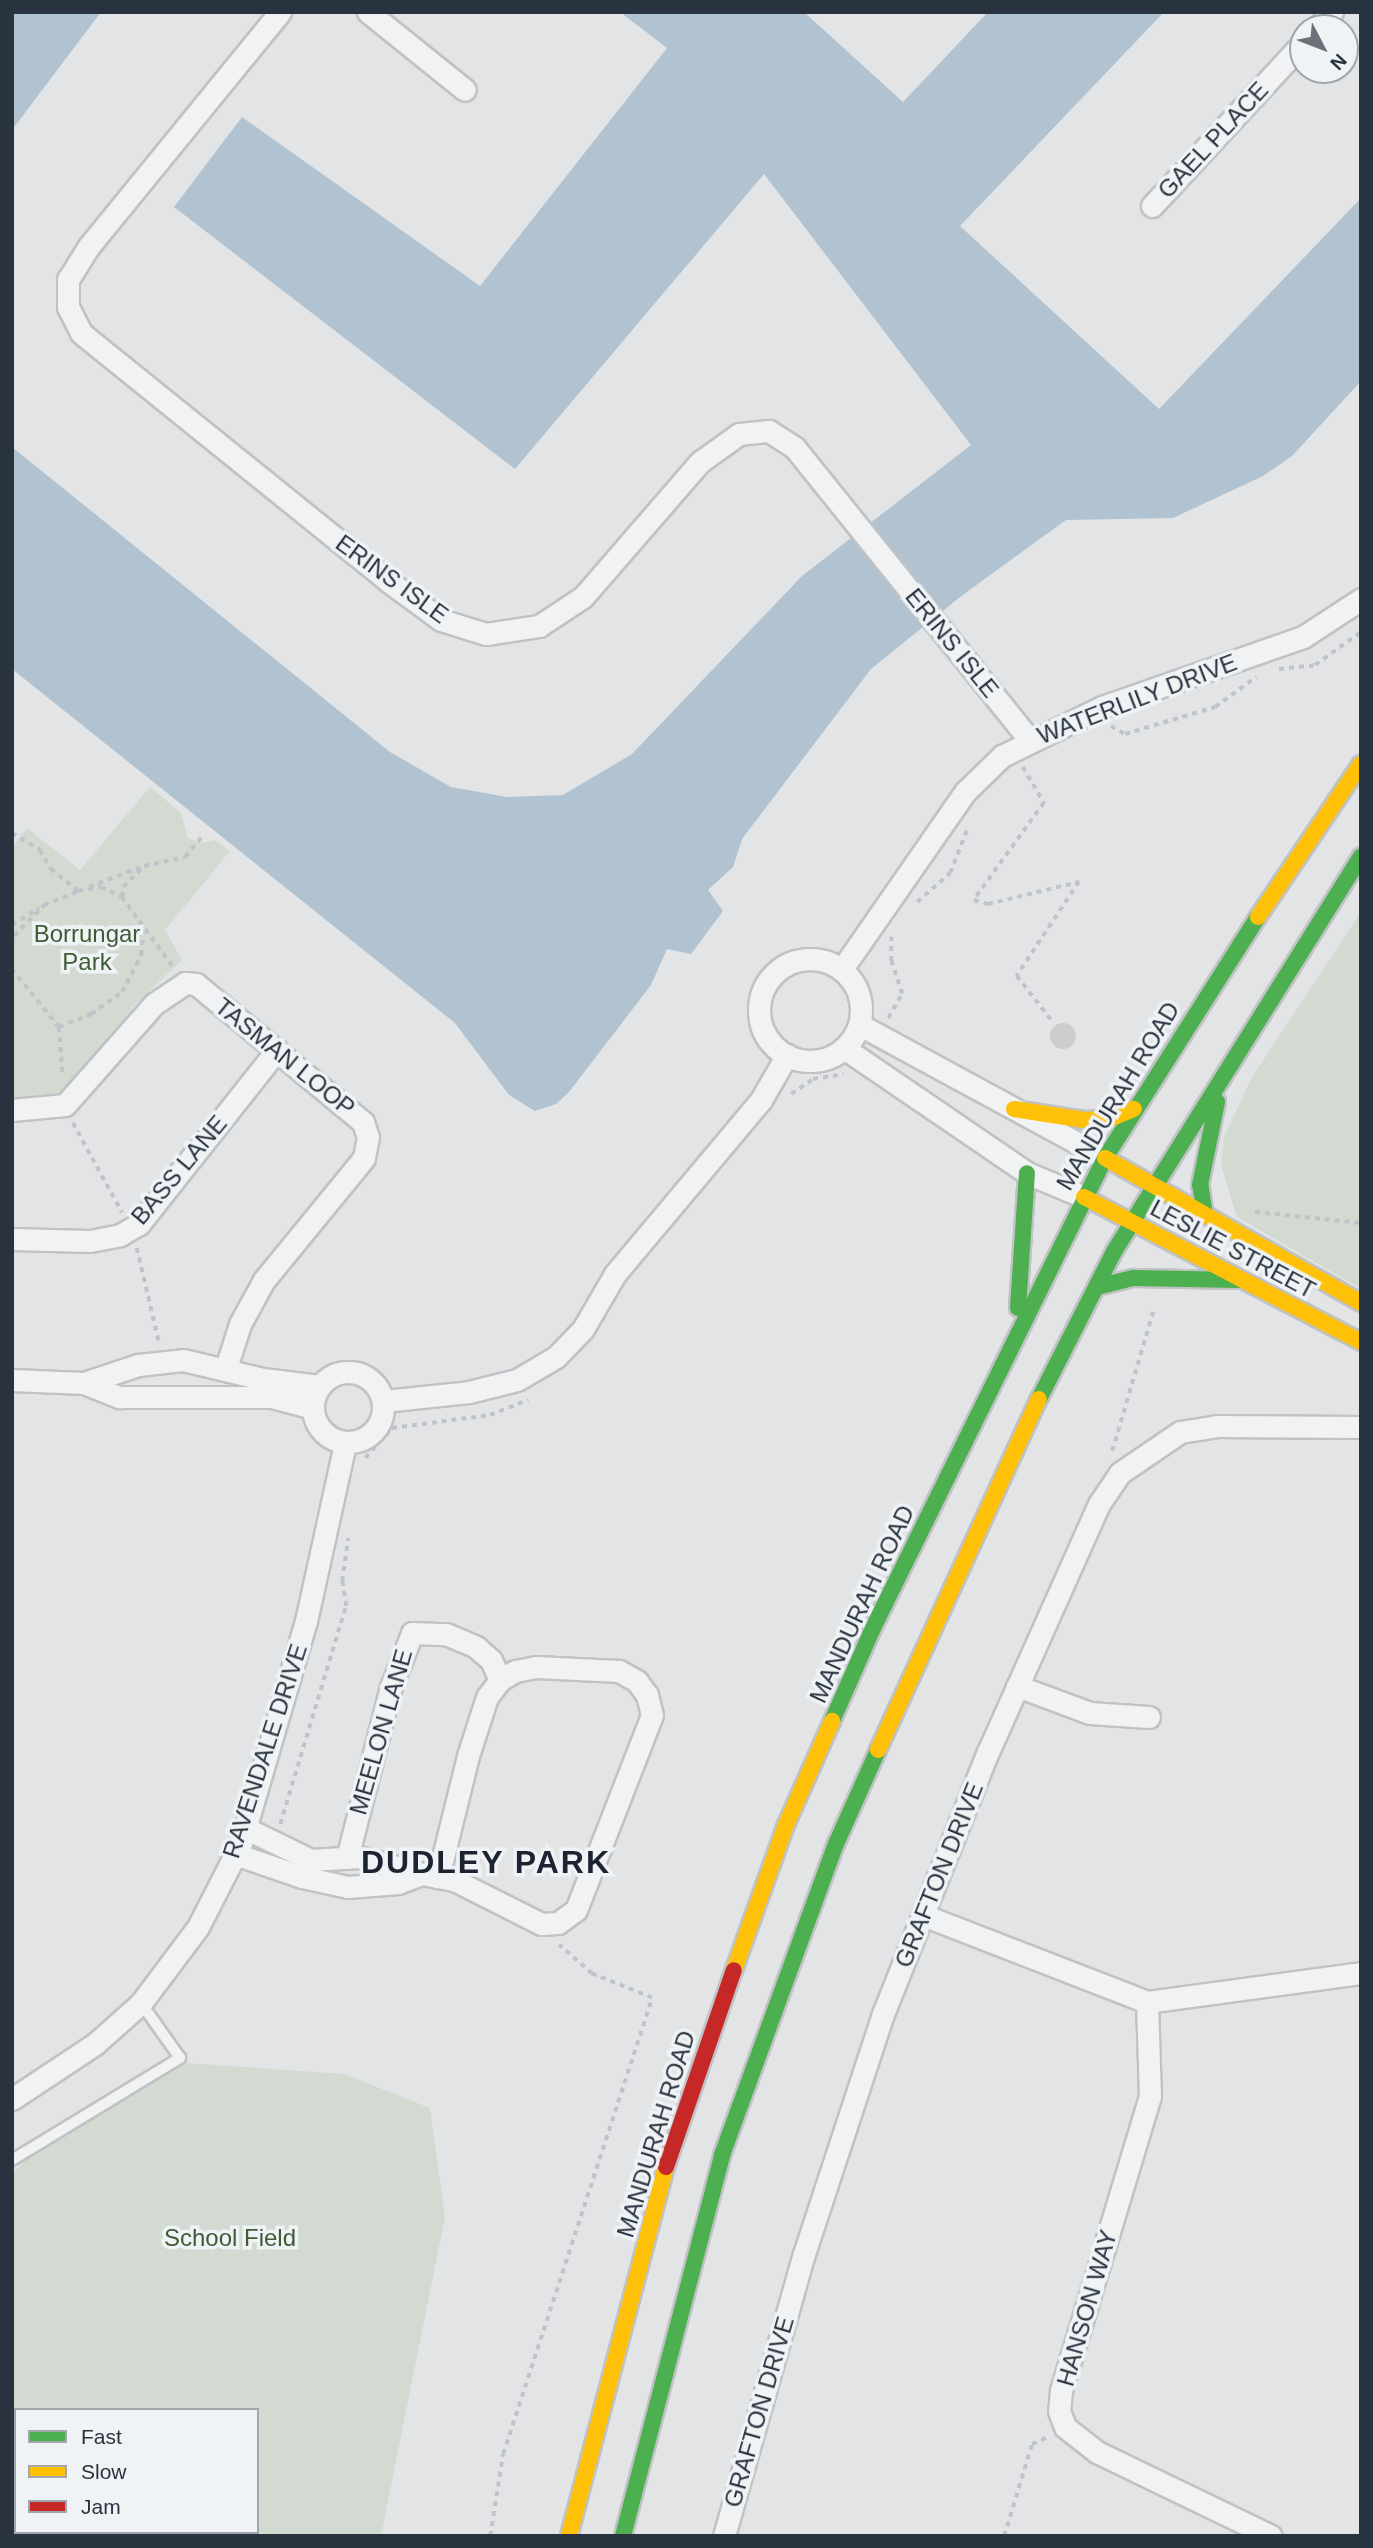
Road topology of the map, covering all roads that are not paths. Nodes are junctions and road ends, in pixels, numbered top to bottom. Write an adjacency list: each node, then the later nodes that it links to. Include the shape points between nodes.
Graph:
1 (280, 12): 7 (street, ERINS ISLE, via 89,246 68,279 68,307 81,333 387,581 441,620 486,634 539,626 583,597 700,462 739,434 769,431 795,448)
2 (368, 12): 4 (street)
3 (1289, 58): 5 (street, GAEL PLACE)
4 (465, 90)
5 (1152, 206)
6 (1361, 599): 7 (street, WATERLILY DRIVE, via 1303,637 1102,707)
7 (1030, 748): 10 (street, WATERLILY DRIVE, via 1002,756 964,792)
8 (1361, 764): 17 (main road, MANDURAH ROAD, via 1283,874)
9 (1361, 857): 15 (main road)
10 (842, 969): 11 (street, via 856,987); 14 (street, via 823,960 802,959 782,967 767,982 759,1002 760,1023 770,1042)
11 (860, 1025): 12 (street); 16 (street)
12 (844, 1048): 14 (street, via 827,1058 806,1061); 20 (street)
13 (277, 1050): 18 (street, TASMAN LOOP, via 195,984 185,982 154,1004 65,1104); 25 (street, BASS LANE, via 139,1224 90,1241); 31 (street, TASMAN LOOP, via 351,1108 368,1137 364,1158 264,1280 240,1324)
14 (787, 1055): 35 (street, via 761,1100 615,1274 583,1329 556,1357 517,1380 469,1392)
15 (1227, 1066): 21 (main road); 23 (main road, via 1205,1149 1200,1185)
16 (1014, 1109): 17 (main road, via 1084,1120 1110,1119); 19 (street)
17 (1134, 1109): 19 (main road, MANDURAH ROAD)
18 (12, 1110)
19 (1105, 1158): 21 (main road, LESLIE STREET); 22 (main road, MANDURAH ROAD)
20 (1027, 1173): 22 (street); 29 (main road)
21 (1151, 1186): 23 (main road, LESLIE STREET); 24 (main road)
22 (1084, 1197): 24 (main road, LESLIE STREET); 29 (main road, MANDURAH ROAD)
23 (1205, 1216): 28 (main road, LESLIE STREET)
24 (1132, 1219): 26 (main road, LESLIE STREET); 27 (main road)
25 (12, 1239)
26 (1238, 1280): 27 (main road, via 1134,1278); 30 (main road, LESLIE STREET)
27 (1097, 1287): 53 (main road, via 1007,1461 835,1844 722,2155)
28 (1361, 1303)
29 (1015, 1334): 52 (main road, MANDURAH ROAD, via 873,1628 786,1825 674,2134)
30 (1361, 1342)
31 (226, 1368): 33 (street, via 183,1360 163,1362 138,1365); 34 (street, via 263,1379)
32 (12, 1380): 33 (street)
33 (84, 1383): 36 (street, via 119,1397 243,1395)
34 (320, 1386): 35 (street, via 340,1373 360,1374 374,1383); 36 (street)
35 (384, 1401): 38 (street, via 376,1430 363,1440)
36 (313, 1408): 38 (street, via 318,1426 327,1436)
37 (1361, 1427): 40 (street, GRAFTON DRIVE, via 1216,1426 1180,1432 1145,1453 1120,1473 1098,1504)
38 (345, 1443): 42 (street, RAVENDALE DRIVE, via 306,1621)
39 (500, 1681): 44 (street, MEELON LANE, via 491,1660 476,1647 446,1634 412,1633 391,1686); 45 (street, via 487,1697); 45 (street, via 515,1671 536,1667 619,1671 642,1688 652,1715 576,1910 558,1923 541,1924 494,1898)
40 (1017, 1686): 41 (street, via 1090,1713); 46 (street, GRAFTON DRIVE)
41 (1149, 1717)
42 (245, 1828): 43 (street, RAVENDALE DRIVE); 44 (street, via 311,1860)
43 (235, 1854): 45 (street, via 302,1877 348,1886 398,1883); 49 (street, RAVENDALE DRIVE, via 198,1927)
44 (347, 1858): 45 (street)
45 (430, 1875)
46 (923, 1915): 48 (street); 54 (street, GRAFTON DRIVE, via 883,2014 804,2254)
47 (1361, 1973): 48 (street)
48 (1147, 2002): 55 (street, HANSON WAY, via 1150,2096 1061,2390 1059,2411 1065,2427 1097,2452)
49 (141, 2003): 50 (street, RAVENDALE DRIVE, via 95,2044); 51 (lane, via 180,2058)
50 (12, 2099)
51 (12, 2160)
52 (569, 2536)
53 (623, 2536)
54 (724, 2536)
55 (1271, 2536)

